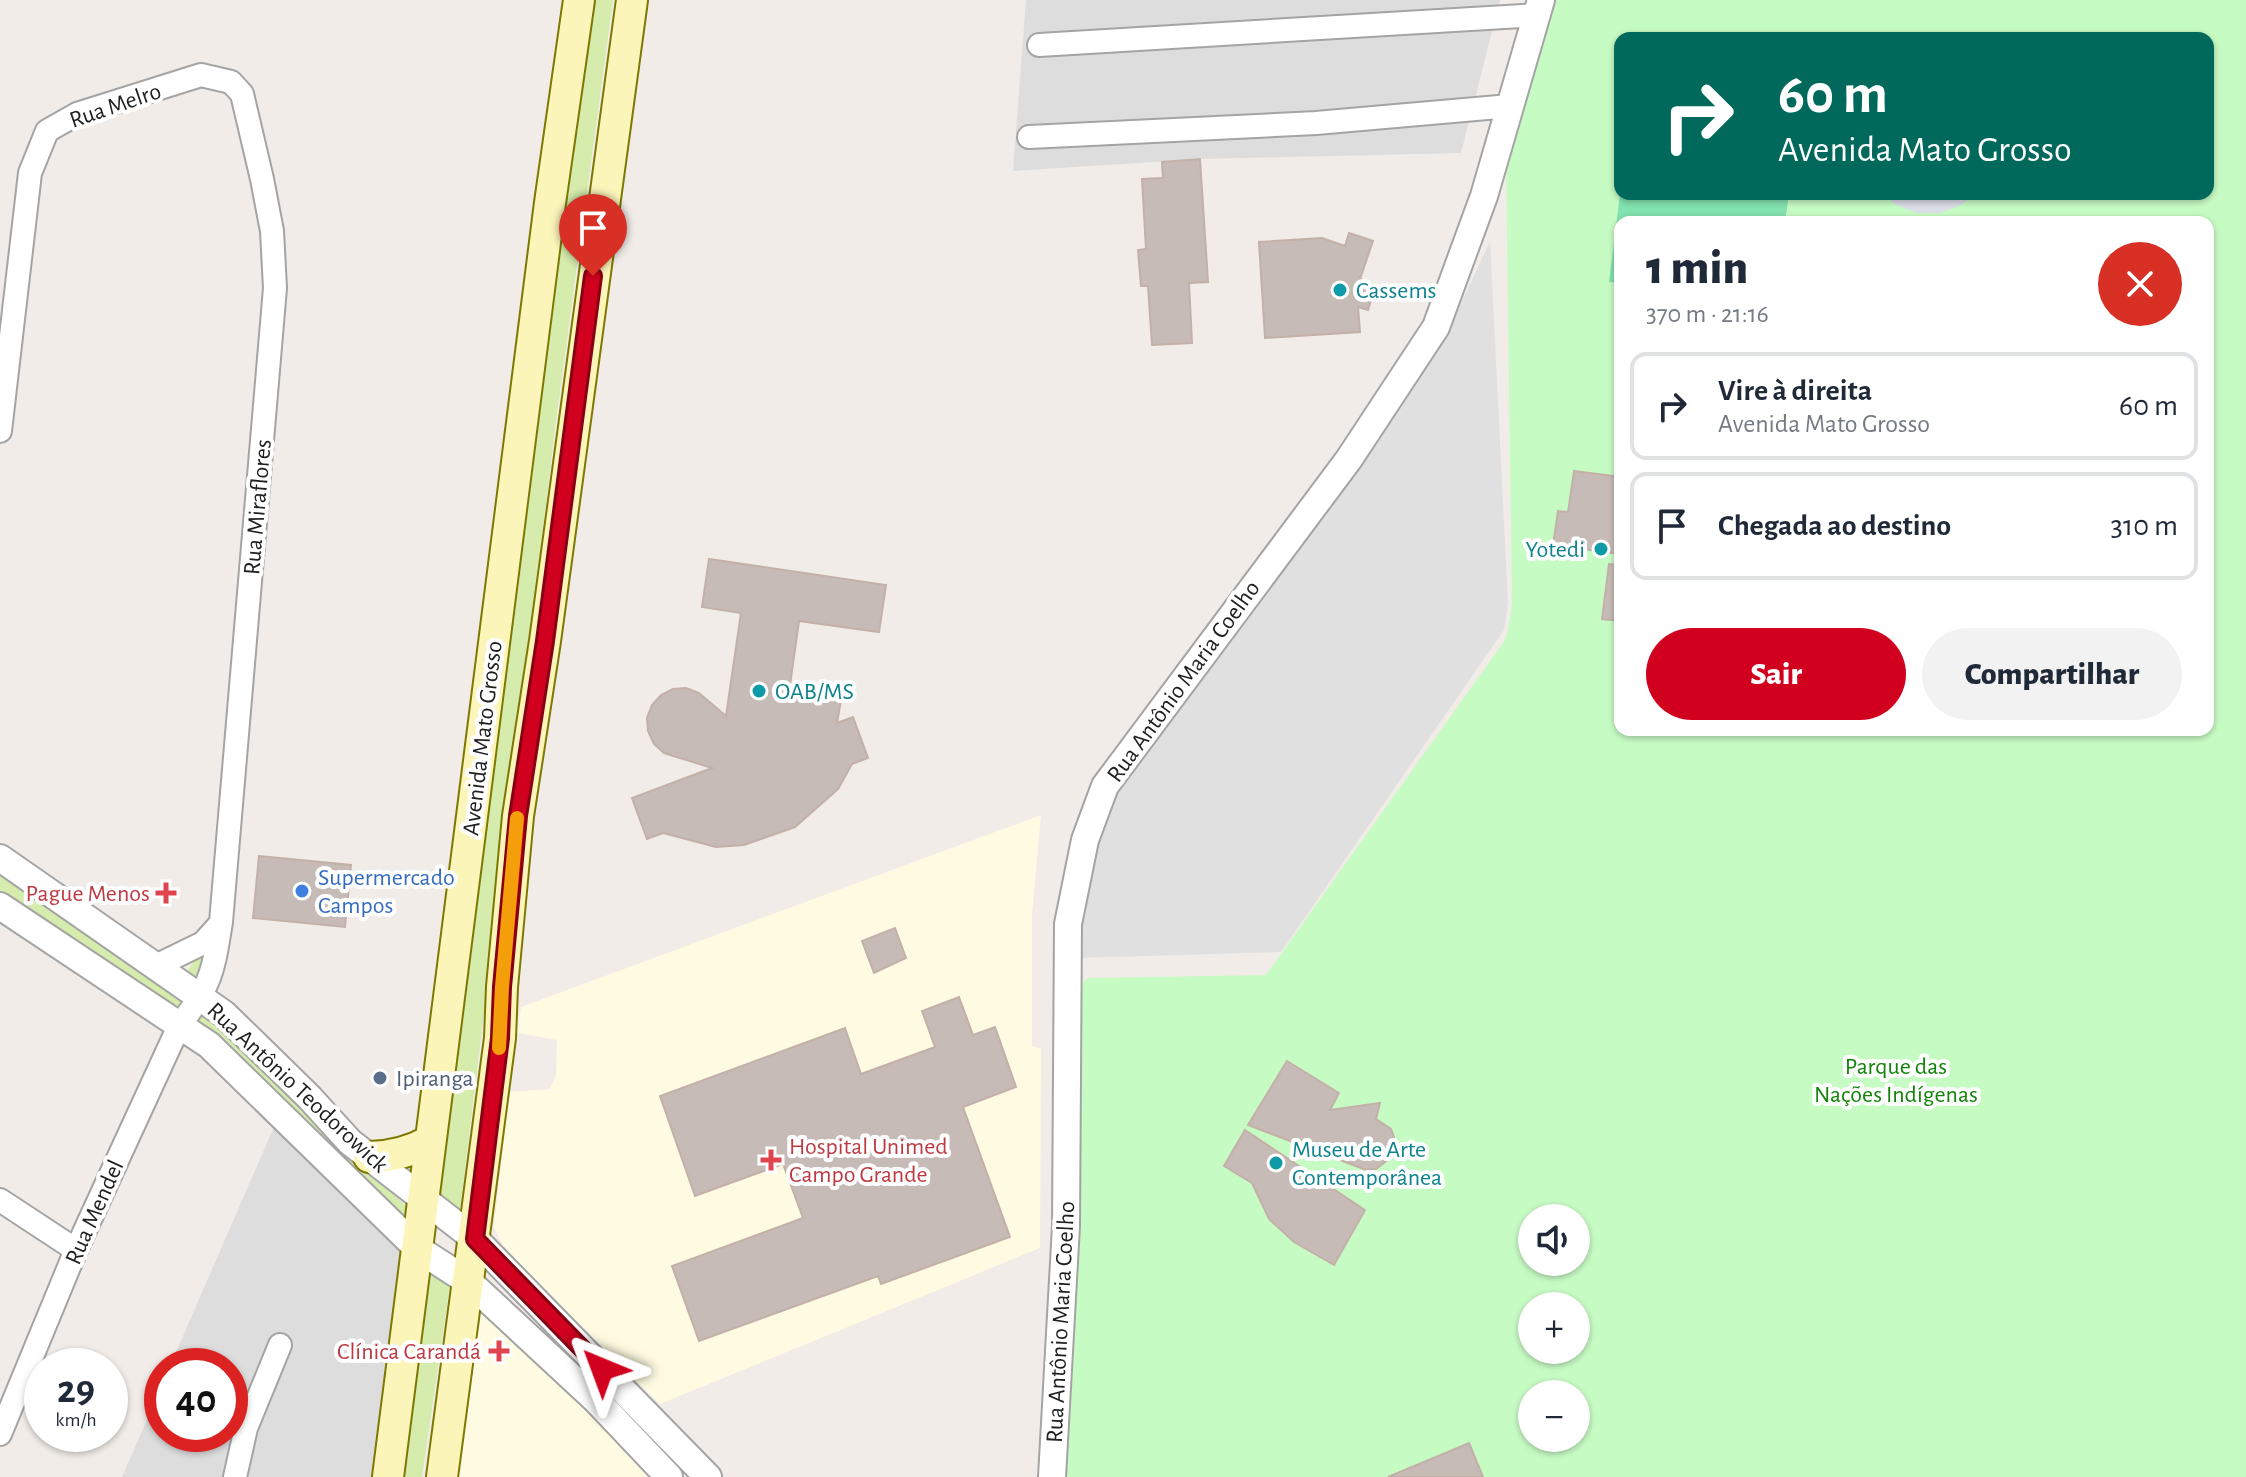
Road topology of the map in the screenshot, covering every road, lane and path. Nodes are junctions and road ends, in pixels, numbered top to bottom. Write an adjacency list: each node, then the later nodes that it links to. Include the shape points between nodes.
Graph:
1 (579, 0): 9 (main road, Avenida Mato Grosso)
2 (632, 0): 10 (main road, Avenida Mato Grosso)
3 (1539, 8): 4 (street); 6 (street, Rua Antônio Maria Coelho)
4 (1039, 45)
5 (242, 94): 8 (street, Rua Melro, via 231,82 201,75 77,114 47,131 30,173); 13 (street, Rua Miraflores, via 272,231 275,288)
6 (1510, 106): 7 (street, via 1316,123); 34 (street, Rua Antônio Maria Coelho, via 1436,327 1349,459 1105,786 1085,840 1068,924 1066,1226)
7 (1029, 137)
8 (0, 431)
9 (478, 767): 10 (main road, via 503,778); 19 (main road, Avenida Mato Grosso)
10 (518, 816): 23 (main road, Avenida Mato Grosso, via 500,1038)
11 (0, 858): 14 (street, Rua Antônio Teodorowick)
12 (0, 906): 16 (street, Rua Antônio Teodorowick)
13 (221, 922): 14 (street, via 203,943); 15 (street, Rua Miraflores, via 215,966)
14 (156, 966): 15 (street, Rua Antônio Teodorowick)
15 (201, 997): 16 (street, Rua Mendel); 18 (street, Rua Antônio Teodorowick)
16 (179, 1026): 17 (street, Rua Antônio Teodorowick, via 209,1045); 25 (street, Rua Mendel)
17 (257, 1093): 18 (street, via 286,1100); 24 (street, Rua Antônio Teodorowick)
18 (309, 1097): 20 (street, Rua Antônio Teodorowick)
19 (430, 1141): 20 (main road, via 410,1152); 21 (main road, Avenida Mato Grosso)
20 (369, 1157): 21 (street, Rua Antônio Teodorowick)
21 (423, 1198): 23 (street, Rua Antônio Teodorowick); 24 (main road, Avenida Mato Grosso)
22 (0, 1200): 25 (street)
23 (475, 1239): 26 (main road, Avenida Mato Grosso); 33 (street, Rua Antônio Teodorowick)
24 (418, 1249): 26 (street, Rua Antônio Teodorowick); 30 (main road, Avenida Mato Grosso)
25 (76, 1250): 28 (street, Rua Mendel)
26 (469, 1282): 31 (main road, Avenida Mato Grosso); 32 (street, Rua Antônio Teodorowick, via 596,1400)
27 (280, 1345): 29 (street, via 246,1428)
28 (0, 1434)
29 (235, 1477)
30 (388, 1477)
31 (442, 1477)
32 (669, 1477)
33 (708, 1477)
34 (1052, 1477)

